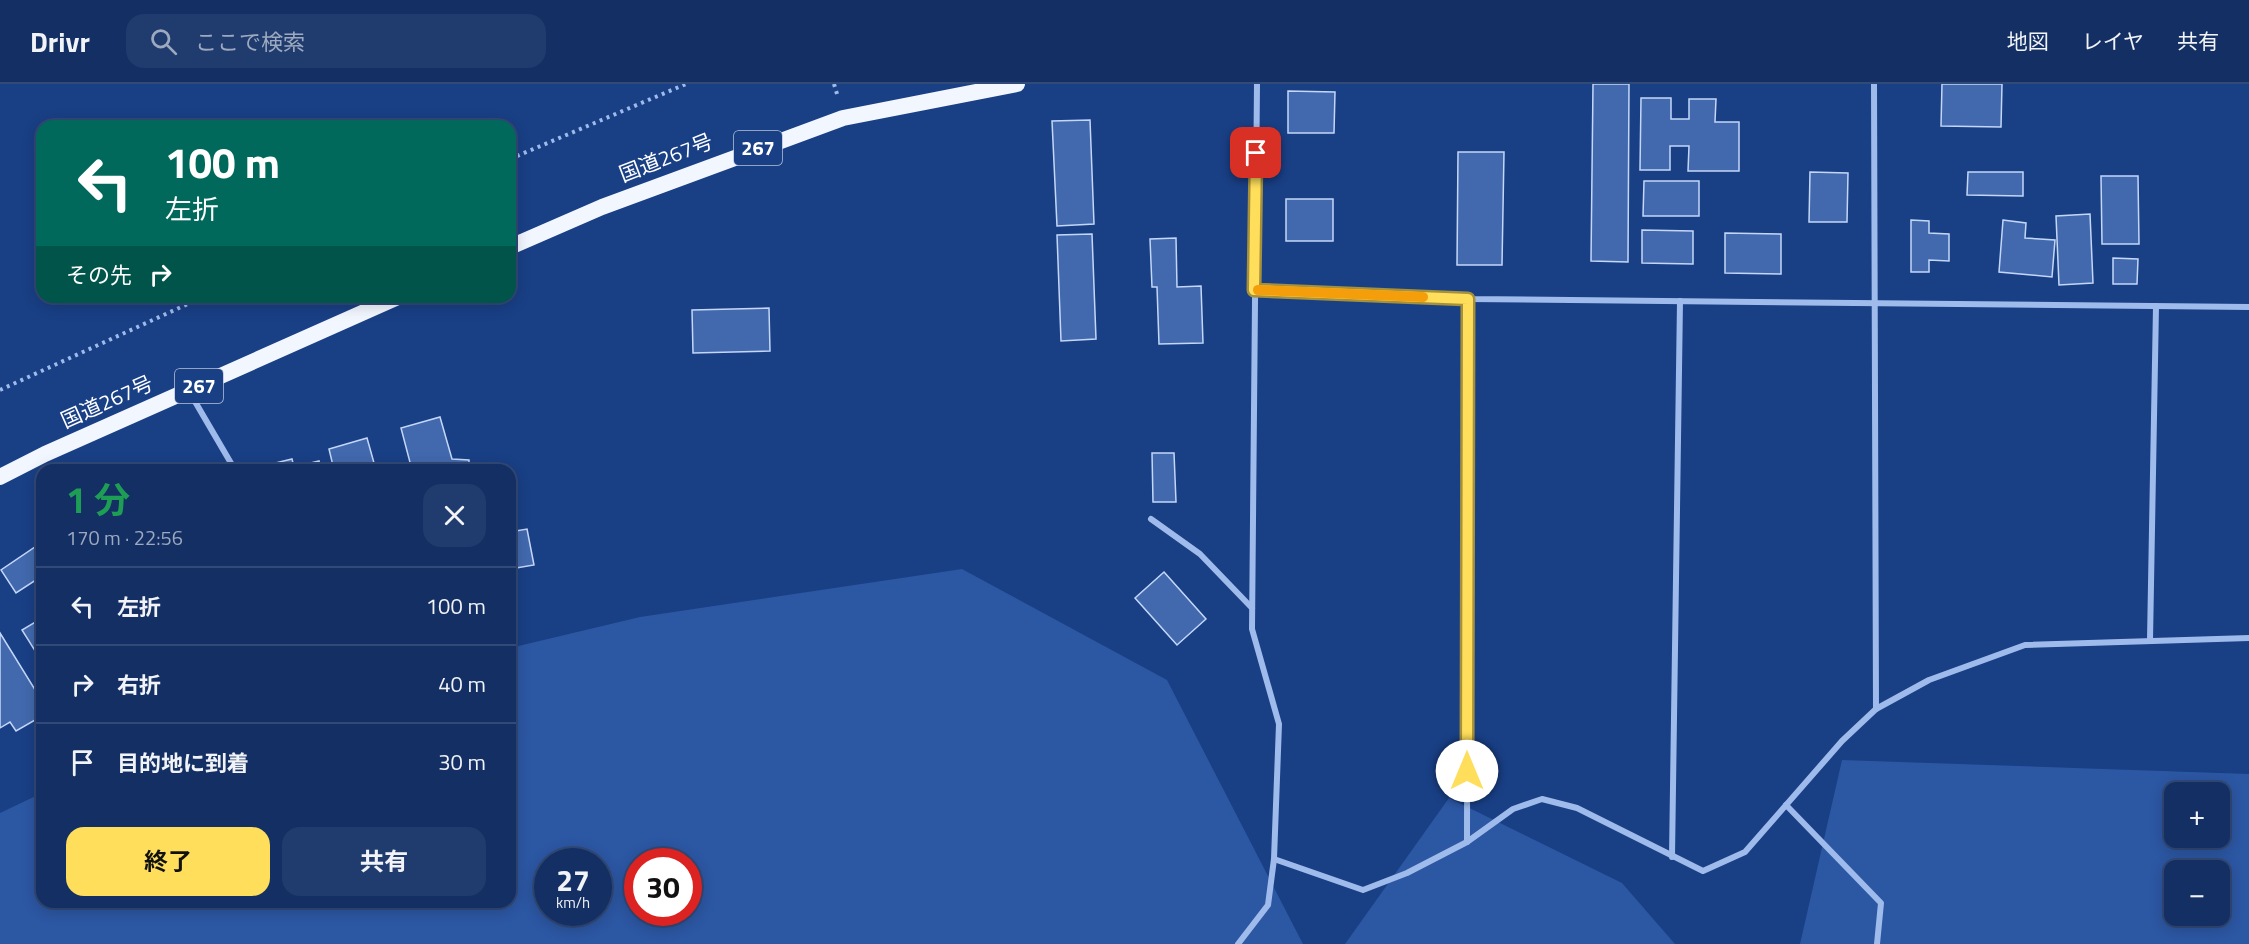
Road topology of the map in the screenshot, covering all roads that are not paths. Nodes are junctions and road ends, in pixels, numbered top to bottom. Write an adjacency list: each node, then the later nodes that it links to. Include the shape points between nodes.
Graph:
1 (1017, 84): 4 (highway, 国道267号 / 267, via 843,118 602,207)
2 (1257, 84): 5 (street)
3 (1874, 84): 9 (street)
4 (516, 245)
5 (1254, 290): 6 (street); 16 (street)
6 (1468, 299): 7 (street); 21 (street)
7 (1680, 301): 9 (street); 22 (street)
8 (384, 303): 12 (highway, 国道267号 / 267)
9 (1875, 303): 10 (street); 19 (street)
10 (2156, 306): 11 (street); 18 (street)
11 (2249, 307)
12 (188, 390): 13 (street); 14 (highway, 国道267号 / 267)
13 (231, 464)
14 (0, 477)
15 (1151, 519): 16 (street, via 1200,554)
16 (1252, 609): 23 (street, via 1252,629 1279,724)
17 (2249, 638): 18 (street)
18 (2151, 640): 19 (street, via 2025,645 1929,680)
19 (1876, 709): 20 (street)
20 (1786, 805): 22 (street, via 1745,852 1703,872); 25 (street, via 1881,903)
21 (1467, 842): 22 (street, via 1513,809 1542,799 1577,808); 23 (street, via 1407,873 1363,890)
22 (1672, 857)
23 (1274, 859): 24 (street, via 1268,905)
24 (1238, 944)
25 (1877, 944)

